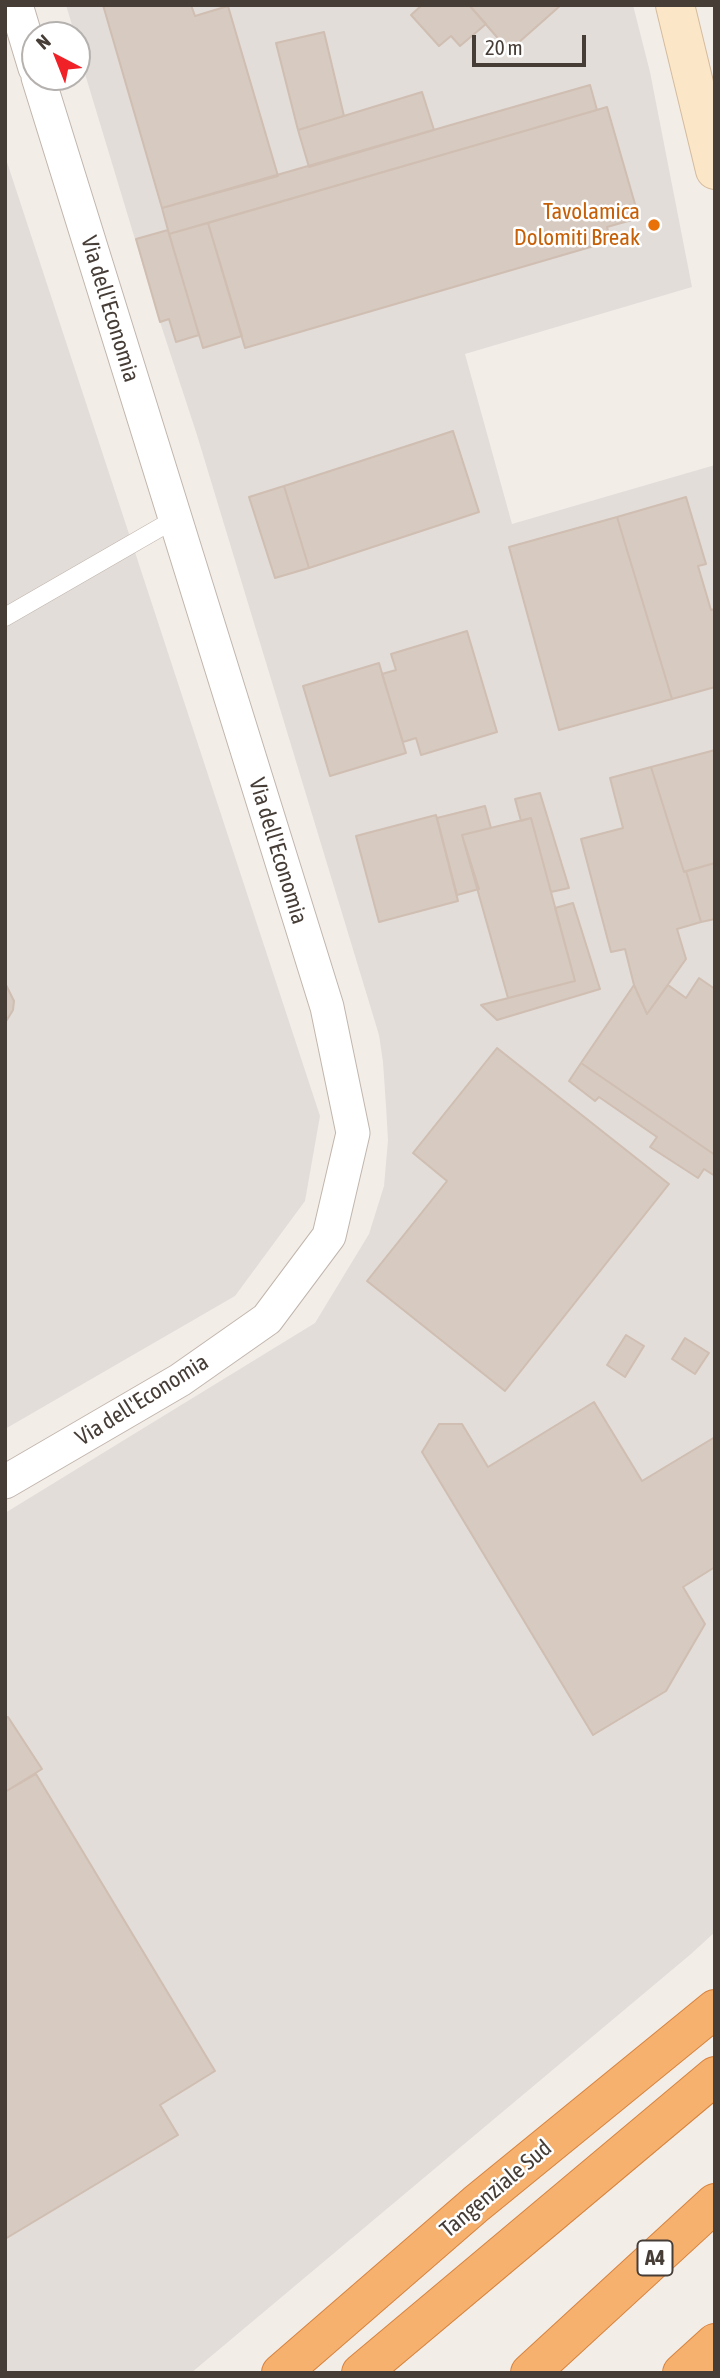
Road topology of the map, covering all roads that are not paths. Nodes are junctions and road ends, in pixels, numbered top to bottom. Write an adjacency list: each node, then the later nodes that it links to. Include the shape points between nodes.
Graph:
1 (675, 5): 3 (main road)
2 (42, 91): 4 (street, Via dell'Economia)
3 (715, 170)
4 (175, 519): 5 (lane); 6 (street, Via dell'Economia, via 327,1007 353,1133 329,1236 267,1319 180,1380)
5 (5, 617)
6 (5, 1482)
7 (715, 2009): 12 (highway, Tangenziale Sud, via 476,2204)
8 (715, 2076): 13 (highway)
9 (715, 2203): 14 (highway, A4)
10 (715, 2343): 15 (highway)
11 (715, 2360): 16 (highway)
12 (281, 2373)
13 (361, 2373)
14 (530, 2373)
15 (682, 2373)
16 (702, 2373)

